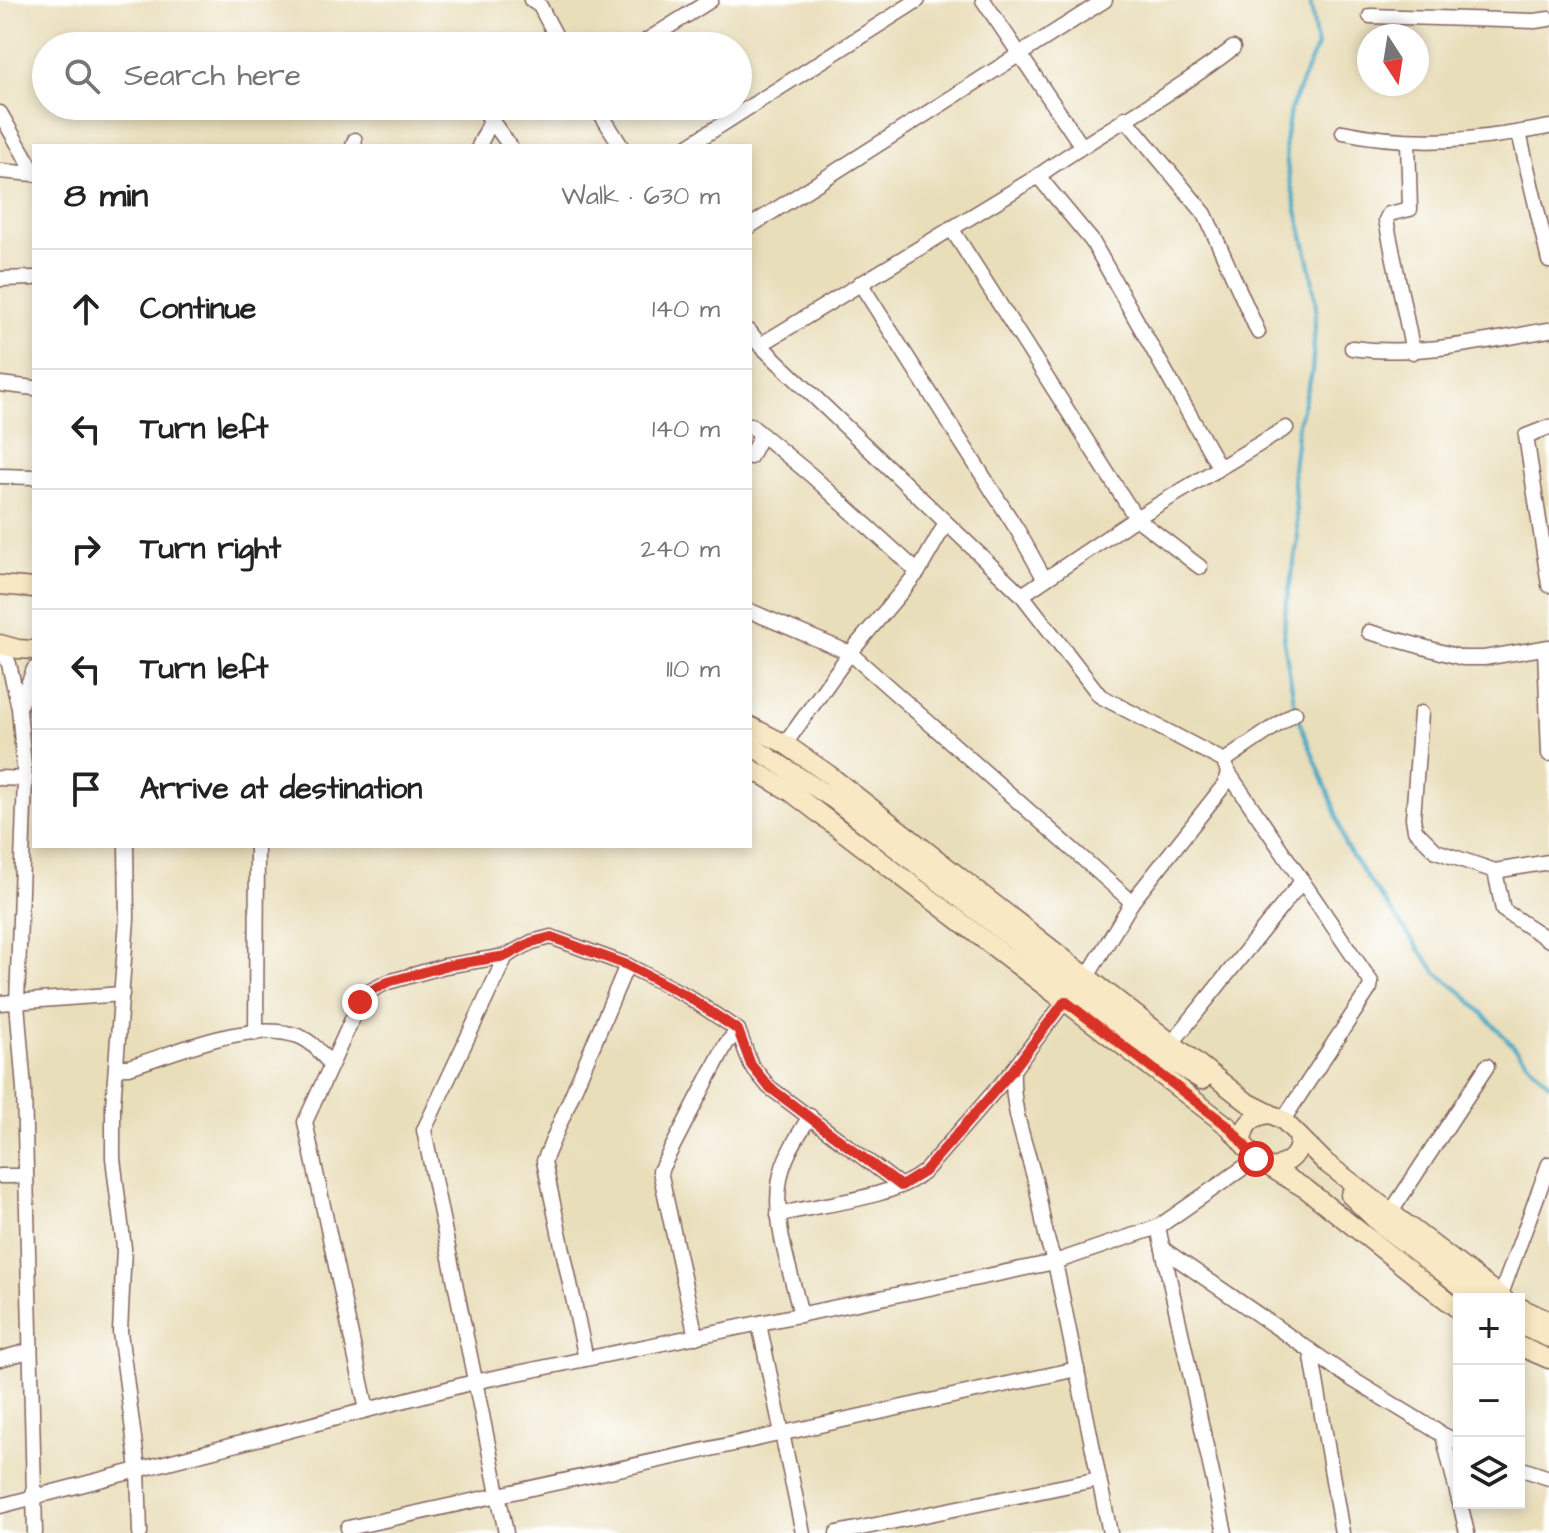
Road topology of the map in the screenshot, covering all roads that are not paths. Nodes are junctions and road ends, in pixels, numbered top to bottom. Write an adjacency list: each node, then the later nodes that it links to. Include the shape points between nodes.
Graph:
1 (711, 0): 9 (street)
2 (918, 0): 12 (street)
3 (983, 0): 11 (street)
4 (1105, 0): 11 (street)
5 (540, 2): 8 (street)
6 (1370, 16): 7 (street)
7 (1549, 19)
8 (554, 32)
9 (660, 32)
10 (1233, 48): 14 (street, via 1196,77)
11 (1019, 54): 26 (street); 31 (street)
12 (752, 105)
13 (0, 113): 27 (street)
14 (1125, 118): 26 (street); 38 (street, via 1205,214)
15 (605, 120): 24 (street)
16 (729, 120): 25 (street)
17 (491, 121): 22 (street); 23 (street)
18 (1549, 127): 20 (street)
19 (1343, 132): 21 (street)
20 (1519, 133): 21 (street); 33 (street)
21 (1408, 142): 42 (street, via 1410,209 1389,214 1386,220)
22 (480, 144)
23 (508, 144)
24 (620, 144)
25 (691, 144)
26 (1081, 145): 30 (street)
27 (32, 169)
28 (0, 171): 29 (street)
29 (32, 173)
30 (1038, 176): 32 (street); 48 (street, via 1092,241)
31 (752, 225)
32 (951, 228): 36 (street); 51 (street)
33 (1549, 261)
34 (32, 278): 35 (street)
35 (0, 279)
36 (860, 283): 40 (street); 55 (street)
37 (1549, 330): 42 (street)
38 (1258, 332)
39 (752, 335): 40 (street)
40 (760, 345): 52 (street)
41 (1352, 348): 42 (street)
42 (1413, 352)
43 (0, 384): 44 (street)
44 (32, 388)
45 (1549, 427): 57 (street, via 1526,436)
46 (1286, 428): 48 (street)
47 (755, 430): 54 (street)
48 (1219, 467): 51 (street)
49 (0, 476): 50 (street)
50 (32, 477)
51 (1136, 518): 53 (street); 55 (street)
52 (946, 523): 54 (street); 59 (street)
53 (1200, 567)
54 (918, 572): 66 (street)
55 (1044, 578): 59 (street)
56 (0, 585): 58 (main road)
57 (1549, 585)
58 (28, 587): 60 (main road)
59 (1022, 595): 75 (street, via 1100,696)
60 (0, 603)
61 (752, 612): 66 (street)
62 (1369, 632): 64 (street, via 1463,658)
63 (0, 645): 65 (main road); 68 (street)
64 (1547, 648): 74 (street)
65 (32, 650)
66 (850, 653): 72 (street); 84 (street)
67 (32, 674): 68 (street)
68 (19, 708): 78 (street)
69 (1295, 713): 75 (street)
70 (1421, 713): 82 (street, via 1415,830 1436,851)
71 (752, 727): 72 (main road)
72 (785, 744): 88 (main road)
73 (752, 746): 95 (main road, via 833,799)
74 (1549, 754)
75 (1226, 766): 83 (street); 84 (street, via 1225,784)
76 (752, 769): 90 (main road, via 791,792)
77 (0, 778): 78 (street)
78 (25, 779): 92 (street)
79 (126, 848): 89 (street)
80 (257, 848): 94 (street)
81 (1549, 862): 82 (street)
82 (1495, 871): 85 (street, via 1503,910)
83 (1302, 881): 95 (street); 101 (street, via 1371,982)
84 (1132, 902): 88 (street)
85 (1549, 940)
86 (506, 956): 87 (street, via 551,937); 96 (street, via 445,966 372,990 360,1002); 135 (street, via 424,1130)
87 (627, 965): 93 (street); 132 (street, via 544,1161)
88 (1087, 977): 95 (main road)
89 (122, 994): 92 (street); 98 (street)
90 (1065, 1001): 99 (street); 102 (main road)
91 (0, 1003): 92 (street)
92 (17, 1003): 109 (street)
93 (738, 1030): 100 (street, via 758,1075); 126 (street, via 660,1171)
94 (256, 1033): 96 (street, via 299,1036); 98 (street)
95 (1168, 1050): 101 (main road); 102 (main road, via 1181,1079 1223,1113)
96 (330, 1064): 136 (street, via 305,1122)
97 (1487, 1066): 113 (street)
98 (117, 1067): 140 (street, via 113,1158 124,1248 120,1332)
99 (1013, 1070): 110 (street, via 924,1172); 116 (street, via 1014,1109)
100 (810, 1116): 110 (street); 112 (street, via 787,1156)
101 (1276, 1117): 103 (main road); 104 (main road, via 1249,1121)
102 (1229, 1127): 104 (main road)
103 (1298, 1136): 107 (main road, via 1298,1152); 113 (main road)
104 (1242, 1142): 105 (main road)
105 (1256, 1159): 107 (main road); 114 (street)
106 (1549, 1164): 119 (street)
107 (1273, 1168): 111 (main road)
108 (0, 1176): 109 (street)
109 (25, 1176): 129 (street)
110 (901, 1186): 112 (street)
111 (1306, 1189): 113 (main road, via 1330,1194 1362,1219); 120 (main road)
112 (778, 1215): 122 (street)
113 (1386, 1219): 117 (main road); 118 (main road)
114 (1158, 1227): 115 (street); 116 (street)
115 (1163, 1249): 130 (street); 156 (street)
116 (1055, 1262): 122 (street); 134 (street)
117 (1471, 1293)
118 (1495, 1293)
119 (1504, 1293)
120 (1453, 1305)
121 (1525, 1310): 123 (main road)
122 (801, 1315): 124 (street)
123 (1549, 1321)
124 (759, 1324): 126 (street); 137 (street)
125 (1525, 1328): 127 (main road)
126 (696, 1337): 132 (street)
127 (1549, 1338)
128 (1525, 1349): 133 (main road)
129 (29, 1351): 131 (street); 146 (street)
130 (1311, 1351): 138 (street); 157 (street)
131 (0, 1359)
132 (586, 1359): 135 (street)
133 (1549, 1359)
134 (1077, 1369): 137 (street); 144 (street)
135 (474, 1382): 136 (street); 145 (street)
136 (367, 1410): 140 (street)
137 (782, 1433): 145 (street); 153 (street)
138 (1443, 1435): 139 (street); 142 (street)
139 (1453, 1439)
140 (138, 1469): 146 (street); 151 (street)
141 (1525, 1470): 143 (street)
142 (1453, 1477)
143 (1549, 1478)
144 (1099, 1479): 154 (street); 155 (street)
145 (497, 1495): 149 (street); 152 (street)
146 (35, 1497): 147 (street); 150 (street)
147 (0, 1506)
148 (1461, 1509): 158 (street)
149 (348, 1528)
150 (35, 1533)
151 (140, 1533)
152 (506, 1533)
153 (803, 1533)
154 (837, 1533)
155 (1110, 1533)
156 (1225, 1533)
157 (1342, 1533)
158 (1467, 1533)

